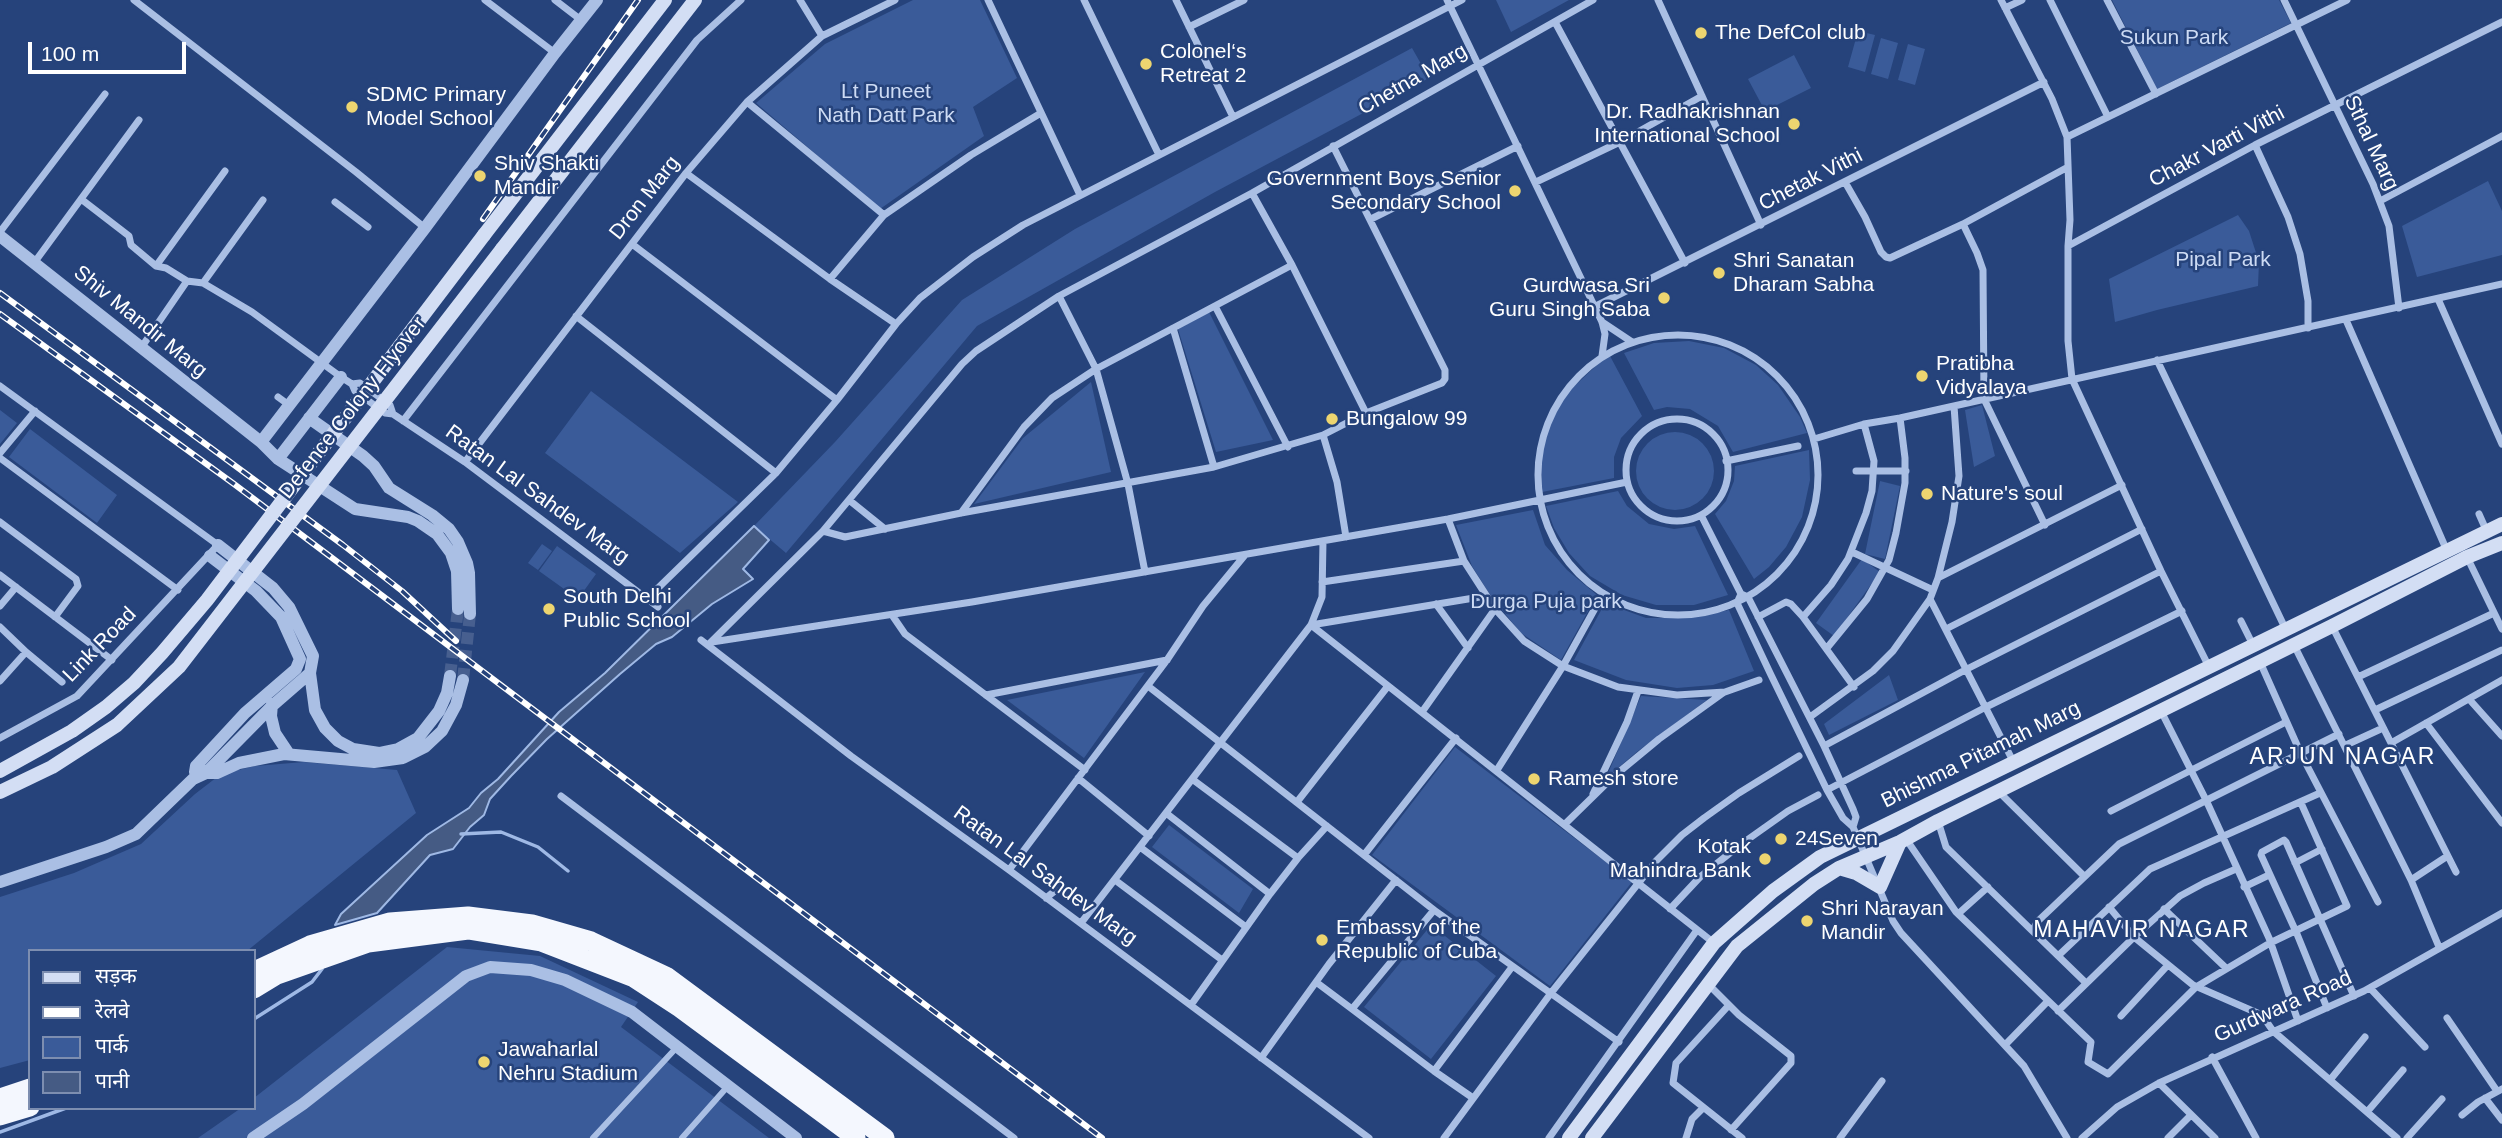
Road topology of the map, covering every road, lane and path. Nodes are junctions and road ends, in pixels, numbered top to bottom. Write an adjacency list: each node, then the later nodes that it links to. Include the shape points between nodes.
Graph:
1 (134, 0): 70 (street)
2 (485, 0): 33 (street)
3 (555, 0): 27 (street)
4 (597, 0): 27 (street)
5 (665, 0): 237 (main road, Defence Colony Flyover, bridge, via 162,653 134,683 72,732)
6 (695, 0): 244 (main road, Defence Colony Flyover, bridge, via 179,667 117,725 61,762)
7 (741, 0): 110 (street, via 697,40)
8 (800, 0): 32 (street)
9 (871, 0): 26 (street)
10 (895, 0): 26 (street, Dron Marg)
11 (988, 0): 41 (street)
12 (1084, 0): 53 (street)
13 (1176, 0): 31 (street)
14 (1244, 0): 31 (street)
15 (1462, 0): 24 (street)
16 (1593, 0): 28 (street, Chetna Marg)
17 (1658, 0): 38 (street)
18 (2001, 0): 25 (street)
19 (2022, 0): 25 (street)
20 (2050, 0): 43 (street)
21 (2107, 0): 36 (street)
22 (2284, 0): 30 (street, Sthal Marg)
23 (2347, 0): 30 (street)
24 (1448, 3): 34 (street); 42 (street)
25 (2006, 8): 35 (street)
26 (876, 9): 32 (street, Dron Marg)
27 (581, 20): 33 (street)
28 (1555, 22): 34 (street, Chetna Marg); 49 (street)
29 (2502, 22): 40 (street, Chakr Varti Vithi)
30 (2297, 25): 36 (street); 40 (street, Sthal Marg)
31 (1189, 27): 42 (street)
32 (822, 36): 39 (street, Dron Marg)
33 (555, 53): 70 (street)
34 (1478, 63): 50 (street); 52 (street, Chetna Marg)
35 (2044, 82): 48 (street); 58 (street, Chetak Vithi)
36 (2156, 93): 43 (street)
37 (105, 94): 71 (street)
38 (1702, 96): 49 (street); 68 (street)
39 (747, 102): 56 (street, Dron Marg); 65 (street)
40 (2335, 106): 51 (street, Chakr Varti Vithi); 63 (street, Sthal Marg)
41 (1041, 113): 60 (street); 65 (street)
42 (1233, 117): 46 (street)
43 (2108, 117): 48 (street)
44 (139, 120): 61 (street)
45 (1194, 127): 46 (street)
46 (1198, 135): 53 (street)
47 (2502, 136): 63 (street)
48 (2067, 137): 54 (street)
49 (1620, 142): 57 (street); 75 (street)
50 (1518, 145): 57 (street); 66 (street)
51 (2255, 145): 73 (street, Chakr Varti Vithi); 92 (street, via 2300,254)
52 (1333, 146): 59 (street, Chetna Marg); 66 (street)
53 (1158, 155): 60 (street)
54 (2068, 167): 67 (street); 73 (street)
55 (225, 171): 77 (street)
56 (686, 173): 72 (street, Dron Marg); 78 (street)
57 (1536, 182): 85 (street)
58 (1845, 182): 67 (street, via 1886,257); 68 (street, Chetak Vithi)
59 (1252, 192): 76 (street); 82 (street, Chetna Marg)
60 (1080, 195): 90 (street, via 973,257 920,298)
61 (80, 199): 74 (street); 77 (street, via 129,236 131,245)
62 (264, 200): 80 (street)
63 (2380, 201): 86 (street, Sthal Marg, via 2389,226)
64 (335, 202): 69 (street)
65 (884, 215): 78 (street)
66 (1371, 219): 107 (street, via 1445,370 1445,379)
67 (1963, 224): 102 (street, via 1983,270)
68 (1761, 225): 75 (street, Chetak Vithi)
69 (368, 227)
70 (425, 228): 97 (street)
71 (0, 234): 74 (street, Shiv Mandir Marg)
72 (632, 244): 87 (street, Dron Marg); 104 (street)
73 (2068, 246): 100 (street)
74 (34, 262): 94 (street, Shiv Mandir Marg)
75 (1685, 263): 85 (street, Chetak Vithi)
76 (1292, 265): 84 (street); 107 (street)
77 (156, 266): 79 (street)
78 (830, 279): 90 (street)
79 (187, 281): 80 (street); 94 (street)
80 (203, 283): 97 (street, Ratan Lal Sahdev Marg)
81 (2502, 284): 83 (street)
82 (1059, 296): 98 (street); 130 (street, Chetna Marg, via 962,364)
83 (2438, 299): 86 (street); 115 (street)
84 (1215, 306): 91 (street); 117 (street)
85 (1594, 307): 89 (street)
86 (2399, 308): 88 (street)
87 (576, 316): 121 (street, Dron Marg); 126 (street)
88 (2346, 320): 92 (street); 147 (street)
89 (1602, 322): 93 (street); 95 (street)
90 (896, 324): 104 (street)
91 (1173, 328): 98 (street); 122 (street)
92 (2308, 328): 96 (street)
93 (1632, 342): 95 (street); 113 (street, via 1682,334 1743,351 1775,373 1792,393)
94 (141, 348): 114 (street, Shiv Mandir Marg)
95 (1602, 356): 131 (street, via 1574,379 1553,408 1538,453)
96 (2157, 360): 100 (street); 183 (street)
97 (321, 363): 99 (street, Ratan Lal Sahdev Marg); 103 (street)
98 (1096, 369): 128 (street); 132 (street, via 1052,398 1024,427)
99 (341, 377): 108 (street); 110 (street, Ratan Lal Sahdev Marg, via 385,413)
100 (2072, 379): 102 (street); 129 (street)
101 (0, 386): 106 (street)
102 (1984, 399): 105 (street); 138 (street)
103 (287, 400): 108 (street, via 306,396 313,402); 114 (street)
104 (837, 400): 126 (street)
105 (1954, 406): 109 (street); 156 (street, via 1959,476)
106 (35, 411): 118 (street); 146 (street)
107 (1366, 413): 112 (street)
108 (312, 415): 119 (street); 119 (street, Shiv Mandir Marg, via 374,466 389,488 449,529 469,573 464,611 455,563 437,534 408,517 355,509)
109 (1900, 418): 111 (street); 125 (street)
110 (403, 421): 121 (street, Ratan Lal Sahdev Marg)
111 (1864, 424): 113 (street); 124 (street)
112 (1323, 435): 117 (street); 143 (street)
113 (1814, 439): 164 (street, via 1818,491 1802,541 1770,582)
114 (258, 441): 119 (street, Shiv Mandir Marg)
115 (2502, 444)
116 (1798, 446): 120 (street)
117 (1288, 447): 122 (street)
118 (0, 455): 159 (street)
119 (278, 458)
120 (1726, 461): 127 (street, via 1720,444 1708,431 1692,422 1666,421 1642,433 1631,447); 134 (street, via 1723,492)
121 (465, 462): 169 (street, Ratan Lal Sahdev Marg)
122 (1213, 467): 128 (street)
123 (1856, 471): 124 (street)
124 (1875, 471): 125 (street); 148 (street)
125 (1906, 471): 152 (street)
126 (776, 473): 160 (street)
127 (1627, 482): 131 (street); 134 (street, via 1643,508 1660,519 1681,521)
128 (1128, 484): 132 (street); 154 (street)
129 (2122, 485): 138 (street); 140 (street)
130 (849, 499): 139 (street); 141 (street, Chetna Marg)
131 (1539, 501): 135 (street); 162 (street, via 1555,544)
132 (961, 513): 139 (street)
133 (2479, 514): 142 (street)
134 (1701, 515): 164 (street)
135 (1448, 519): 143 (street); 151 (street)
136 (0, 522): 174 (street, via 76,579 78,586)
137 (2502, 524): 142 (main road, Bhishma Pitamah Marg)
138 (2045, 525): 156 (street)
139 (885, 529): 141 (street, via 845,537)
140 (2143, 529): 153 (street); 181 (street)
141 (823, 531): 173 (street, Chetna Marg, via 711,643)
142 (2487, 532): 147 (main road, Bhishma Pitamah Marg)
143 (1346, 537): 144 (street)
144 (1324, 541): 149 (street); 157 (street)
145 (2502, 543): 150 (main road, Bhishma Pitamah Marg)
146 (214, 551): 159 (street, Link Road); 197 (street, via 273,588 289,607 313,656); 208 (street, via 281,617 299,652 296,669)
147 (2447, 551): 183 (main road, Bhishma Pitamah Marg)
148 (1852, 552): 152 (street); 176 (street)
149 (1245, 555): 154 (street); 192 (street)
150 (2467, 556): 172 (street); 179 (main road, Bhishma Pitamah Marg)
151 (1464, 561): 157 (street); 163 (street)
152 (1886, 568): 161 (street); 188 (street, via 1853,619)
153 (2161, 571): 171 (street); 196 (street)
154 (1145, 572): 173 (street)
155 (0, 575): 158 (street)
156 (1938, 578): 161 (street)
157 (1322, 583): 178 (street, via 1322,597)
158 (16, 587): 168 (street); 174 (street)
159 (178, 590): 191 (street, Link Road)
160 (656, 590)
161 (1933, 590): 165 (street)
162 (1603, 594): 166 (street, via 1640,610 1669,615 1699,614); 194 (street)
163 (1486, 596): 167 (street); 170 (street)
164 (1744, 596): 166 (street); 175 (street)
165 (1930, 599): 181 (street); 207 (street, via 1893,651)
166 (1737, 603): 242 (street)
167 (1436, 604): 178 (street); 187 (street)
168 (0, 606)
169 (658, 607)
170 (1495, 609): 187 (street); 194 (street, via 1524,641)
171 (2182, 611): 195 (street); 214 (street)
172 (2494, 613): 182 (street); 199 (street)
173 (892, 615): 211 (street, via 905,634)
174 (55, 617): 191 (street)
175 (1758, 617): 176 (street, via 1788,602); 218 (street)
176 (1803, 617): 188 (street)
177 (2241, 621): 186 (street)
178 (1311, 625): 206 (street); 226 (street)
179 (2332, 626): 185 (main road, Bhishma Pitamah Marg); 199 (street)
180 (0, 627): 190 (street)
181 (1946, 629): 196 (street)
182 (2502, 629)
183 (2286, 630): 186 (main road, Bhishma Pitamah Marg)
184 (701, 640): 271 (street, Ratan Lal Sahdev Marg, via 851,757)
185 (2294, 645): 193 (main road, Bhishma Pitamah Marg); 222 (street)
186 (2253, 646): 195 (main road, Bhishma Pitamah Marg)
187 (1468, 648): 217 (street)
188 (1827, 648): 207 (street)
189 (2502, 650): 216 (street)
190 (26, 652): 203 (street); 204 (street)
191 (112, 660): 224 (street, Link Road, via 77,696)
192 (1167, 660): 205 (street); 211 (street)
193 (2260, 661): 215 (main road, Bhishma Pitamah Marg); 219 (street)
194 (1563, 666): 209 (street); 236 (street)
195 (2209, 667): 233 (main road, Bhishma Pitamah Marg)
196 (1967, 669): 214 (street); 229 (street)
197 (310, 673): 198 (street, via 315,710 325,728 353,749 379,753 418,738 439,711); 213 (street)
198 (450, 676)
199 (2358, 677): 216 (street)
200 (463, 680): 230 (street, via 442,730 414,754 374,762)
201 (1759, 680): 210 (street)
202 (2502, 680): 212 (street)
203 (0, 681)
204 (62, 682)
205 (1148, 686): 226 (street); 235 (street)
206 (1388, 686): 217 (street); 250 (street)
207 (1854, 687): 218 (street)
208 (271, 689): 213 (street); 238 (street, via 245,713)
209 (1638, 691): 210 (street, via 1676,695); 248 (street)
210 (1725, 692): 248 (street, via 1659,739)
211 (986, 695): 235 (street)
212 (2469, 699): 220 (street); 223 (street)
213 (272, 706): 230 (street, via 272,725); 238 (street)
214 (1986, 707): 233 (street); 241 (street)
215 (2161, 710): 234 (street); 243 (main road, Bhishma Pitamah Marg)
216 (2375, 710): 221 (street)
217 (1422, 712): 225 (street)
218 (1810, 718): 229 (street)
219 (2286, 722): 231 (street); 234 (street)
220 (2426, 723): 227 (street); 255 (street)
221 (2383, 727): 227 (street); 228 (street)
222 (2339, 734): 228 (street); 231 (street)
223 (2502, 736)
224 (0, 738)
225 (1456, 738): 236 (street); 264 (street)
226 (1220, 742): 240 (street); 250 (street)
227 (2391, 743): 266 (street)
228 (2346, 745): 277 (street)
229 (1824, 746): 241 (street)
230 (289, 754): 238 (street, via 239,763 217,773)
231 (2301, 754): 245 (street); 249 (street)
232 (1799, 756): 279 (street, via 1682,835)
233 (2014, 763): 258 (main road, Bhishma Pitamah Marg)
234 (2190, 769): 249 (street); 252 (street)
235 (1084, 770): 239 (street)
236 (1497, 770): 256 (street)
237 (0, 771)
238 (198, 773): 278 (street, via 136,834)
239 (1078, 778): 259 (street); 271 (street)
240 (1192, 779): 253 (street); 267 (street)
241 (1842, 783): 242 (street); 258 (street, via 1856,817)
242 (1827, 790): 258 (street)
243 (1998, 791): 254 (main road, Bhishma Pitamah Marg); 274 (street)
244 (0, 792)
245 (2320, 793): 251 (street); 286 (street)
246 (1818, 795): 289 (street, via 1740,845)
247 (561, 796): 363 (street)
248 (1591, 798): 256 (street)
249 (2206, 800): 260 (street); 274 (street, via 2119,844)
250 (1297, 802): 257 (street)
251 (2301, 803): 260 (street); 263 (street)
252 (2111, 811)
253 (1166, 813): 259 (street); 284 (street)
254 (1938, 821): 261 (main road, Bhishma Pitamah Marg); 281 (street, via 1946,847)
255 (2502, 823)
256 (1565, 824): 279 (street)
257 (1327, 826): 264 (street); 267 (street)
258 (1856, 832): 265 (street); 300 (main road, Bhishma Pitamah Marg, via 1773,891)
259 (1149, 836): 262 (street)
260 (2223, 838): 270 (street); 287 (street, via 2150,869)
261 (1903, 840): 265 (main road, Bhishma Pitamah Marg); 280 (main road); 292 (street)
262 (1140, 847): 275 (street); 295 (street)
263 (2322, 849): 268 (street); 293 (street, via 2347,905)
264 (1364, 855): 276 (street)
265 (1866, 857): 269 (main road, Bhishma Pitamah Marg); 280 (street)
266 (2446, 857): 272 (street); 277 (street)
267 (1298, 858): 284 (street)
268 (2295, 863): 273 (street, via 2284,840 2261,854); 293 (street)
269 (1839, 868): 280 (main road); 314 (main road, Bhishma Pitamah Marg, via 1782,907 1737,946)
270 (2236, 869): 282 (street); 290 (street, via 2186,891)
271 (1009, 870): 285 (street, Ratan Lal Sahdev Marg)
272 (2456, 872)
273 (2269, 875): 282 (street); 298 (street)
274 (2084, 876): 297 (street)
275 (1115, 880): 294 (street); 304 (street)
276 (1395, 880): 288 (street); 309 (street)
277 (2412, 880): 302 (street)
278 (0, 882)
279 (1638, 882): 289 (street); 315 (street)
280 (1880, 887): 331 (street, via 1900,933)
281 (1988, 887): 292 (street); 297 (street)
282 (2244, 887): 301 (street)
283 (1056, 890): 285 (street)
284 (1270, 894): 295 (street)
285 (1046, 898): 294 (street, Ratan Lal Sahdev Marg)
286 (2378, 902)
287 (2109, 907): 299 (street); 303 (street)
288 (1434, 909): 306 (street); 321 (street)
289 (1670, 909): 296 (street)
290 (2164, 909): 299 (street); 307 (street)
291 (2502, 913): 302 (street, Gurdwara Road)
292 (1958, 914): 317 (street)
293 (2319, 920): 298 (street); 316 (street)
294 (1081, 923): 318 (street, Ratan Lal Sahdev Marg)
295 (1246, 927): 304 (street)
296 (1697, 930): 300 (street); 330 (street)
297 (2033, 930): 303 (street)
298 (2295, 932): 301 (street); 320 (street)
299 (2134, 937): 305 (street); 310 (street)
300 (1714, 943): 367 (main road, Bhishma Pitamah Marg)
301 (2270, 943): 307 (street); 326 (street)
302 (2439, 947): 313 (street, Gurdwara Road)
303 (2059, 956): 310 (street)
304 (1222, 960): 318 (street)
305 (2168, 965): 311 (street); 323 (street)
306 (1512, 967): 315 (street); 338 (street)
307 (2226, 968): 311 (street)
308 (256, 970): 332 (highway, via 310,945 390,922 468,916 532,924 590,941 666,976)
309 (1316, 982): 321 (street); 335 (street)
310 (2086, 983): 322 (street)
311 (2196, 987): 322 (street, via 2108,1074 2088,1062 2091,1042); 328 (street, via 2262,1015)
312 (256, 988): 332 (highway, via 277,975 368,943 468,930 541,942 634,978)
313 (2370, 988): 316 (street, Gurdwara Road); 334 (street)
314 (1704, 989): 319 (street); 368 (main road, Bhishma Pitamah Marg)
315 (1551, 993): 330 (street); 346 (street)
316 (2354, 996): 320 (street, Gurdwara Road)
317 (2048, 1001): 322 (street); 331 (street)
318 (1191, 1005): 327 (street, Ratan Lal Sahdev Marg)
319 (1729, 1005): 350 (street, via 1676,1063 1673,1083); 356 (street, via 1791,1056 1791,1063)
320 (2327, 1008): 326 (street, Gurdwara Road)
321 (1352, 1009): 338 (street)
322 (2059, 1011)
323 (2121, 1016)
324 (2447, 1018): 344 (street)
325 (1229, 1020): 327 (street)
326 (2298, 1021): 328 (street, Gurdwara Road)
327 (1222, 1028): 335 (street, Ratan Lal Sahdev Marg)
328 (2273, 1031): 336 (street, Gurdwara Road); 339 (street)
329 (2365, 1037): 339 (street)
330 (1619, 1042): 366 (street)
331 (2005, 1045): 372 (street, via 2030,1074)
332 (745, 1046): 361 (highway); 362 (highway)
333 (677, 1047): 342 (street); 357 (street, via 632,1012 565,980 531,970 490,967 467,976); 358 (street)
334 (2425, 1047)
335 (1261, 1058): 364 (street, Ratan Lal Sahdev Marg)
336 (2212, 1058): 341 (street, Gurdwara Road); 376 (street)
337 (2403, 1070): 351 (street)
338 (1434, 1071): 346 (street)
339 (2330, 1080): 351 (street)
340 (1882, 1081): 371 (street)
341 (2159, 1083): 352 (street); 373 (street, Gurdwara Road, via 2117,1107)
342 (728, 1086): 359 (street); 360 (street)
343 (28, 1089): 345 (highway)
344 (2500, 1090): 347 (street)
345 (0, 1098)
346 (1473, 1098): 365 (street)
347 (2484, 1098): 353 (street); 355 (street)
348 (2442, 1099): 378 (street)
349 (28, 1108): 354 (highway)
350 (1703, 1108): 356 (street); 369 (street, via 1692,1119)
351 (2367, 1112): 377 (street)
352 (2191, 1115): 374 (street); 375 (street)
353 (2462, 1115)
354 (0, 1116)
355 (2502, 1120)
356 (1731, 1130): 370 (street)
357 (253, 1138)
358 (593, 1138)
359 (682, 1138)
360 (796, 1138)
361 (856, 1138)
362 (885, 1138)
363 (1014, 1138)
364 (1370, 1138)
365 (1444, 1138)
366 (1549, 1138)
367 (1569, 1138)
368 (1592, 1138)
369 (1686, 1138)
370 (1742, 1138)
371 (1840, 1138)
372 (2067, 1138)
373 (2082, 1138)
374 (2168, 1138)
375 (2215, 1138)
376 (2256, 1138)
377 (2397, 1138)
378 (2407, 1138)

